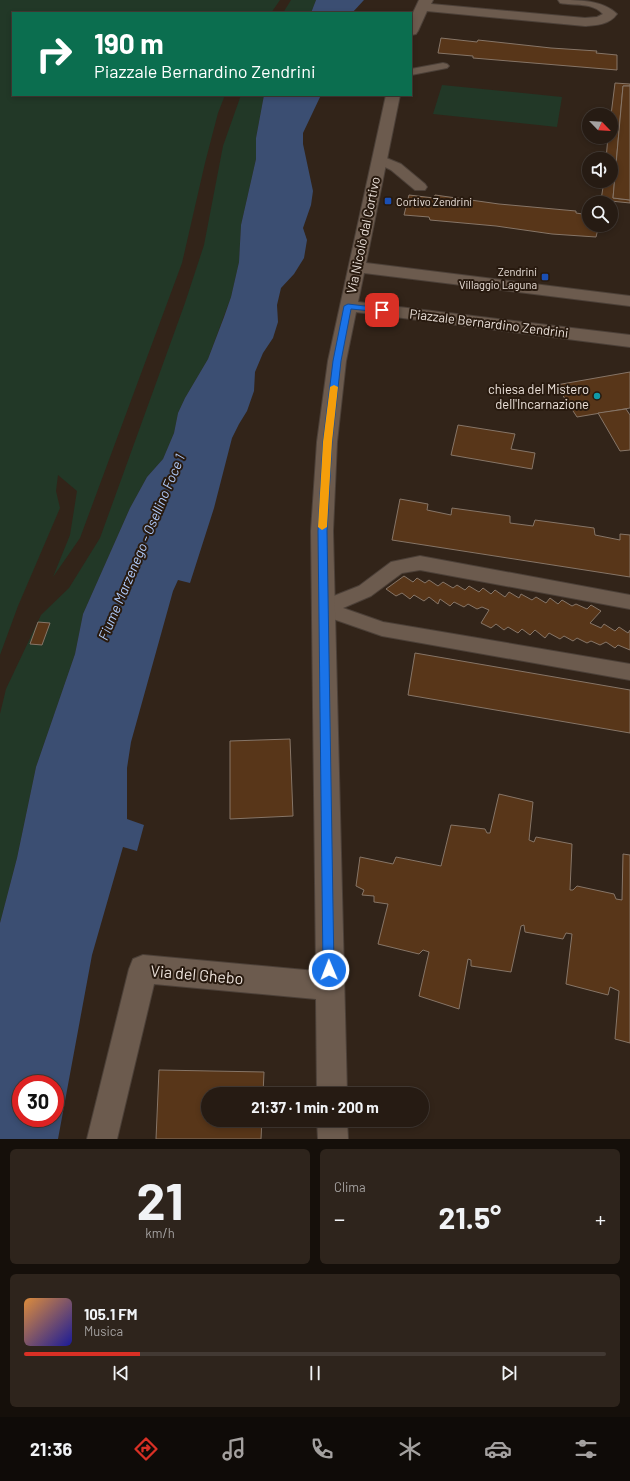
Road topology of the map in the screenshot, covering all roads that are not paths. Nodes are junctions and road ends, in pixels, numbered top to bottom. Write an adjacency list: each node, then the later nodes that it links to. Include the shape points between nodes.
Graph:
1 (565, 0): 2 (street, via 604,6 610,14 602,20 585,22)
2 (424, 3): 3 (street)
3 (412, 29)
4 (443, 66): 5 (lane)
5 (412, 72)
6 (393, 96): 7 (street, Via Nicolò dal Cortivo)
7 (380, 159): 8 (lane, via 396,167); 9 (street, Via Nicolò dal Cortivo)
8 (420, 187)
9 (356, 267): 10 (street); 11 (street, Via Nicolò dal Cortivo)
10 (630, 301)
11 (348, 306): 12 (street, Piazzale Bernardino Zendrini); 14 (street, Via Nicolò dal Cortivo, via 337,361 327,442 322,531)
12 (630, 342)
13 (630, 602): 14 (lane, via 420,564 397,567 364,591)
14 (323, 608): 15 (lane, via 382,630); 16 (street, Via Nicolò dal Cortivo)
15 (630, 672)
16 (329, 986): 17 (street, Via Nicolò dal Cortivo); 19 (street, Via del Ghebo, via 143,969)
17 (332, 1087)
18 (332, 1127): 20 (street)
19 (102, 1139)
20 (333, 1139)

